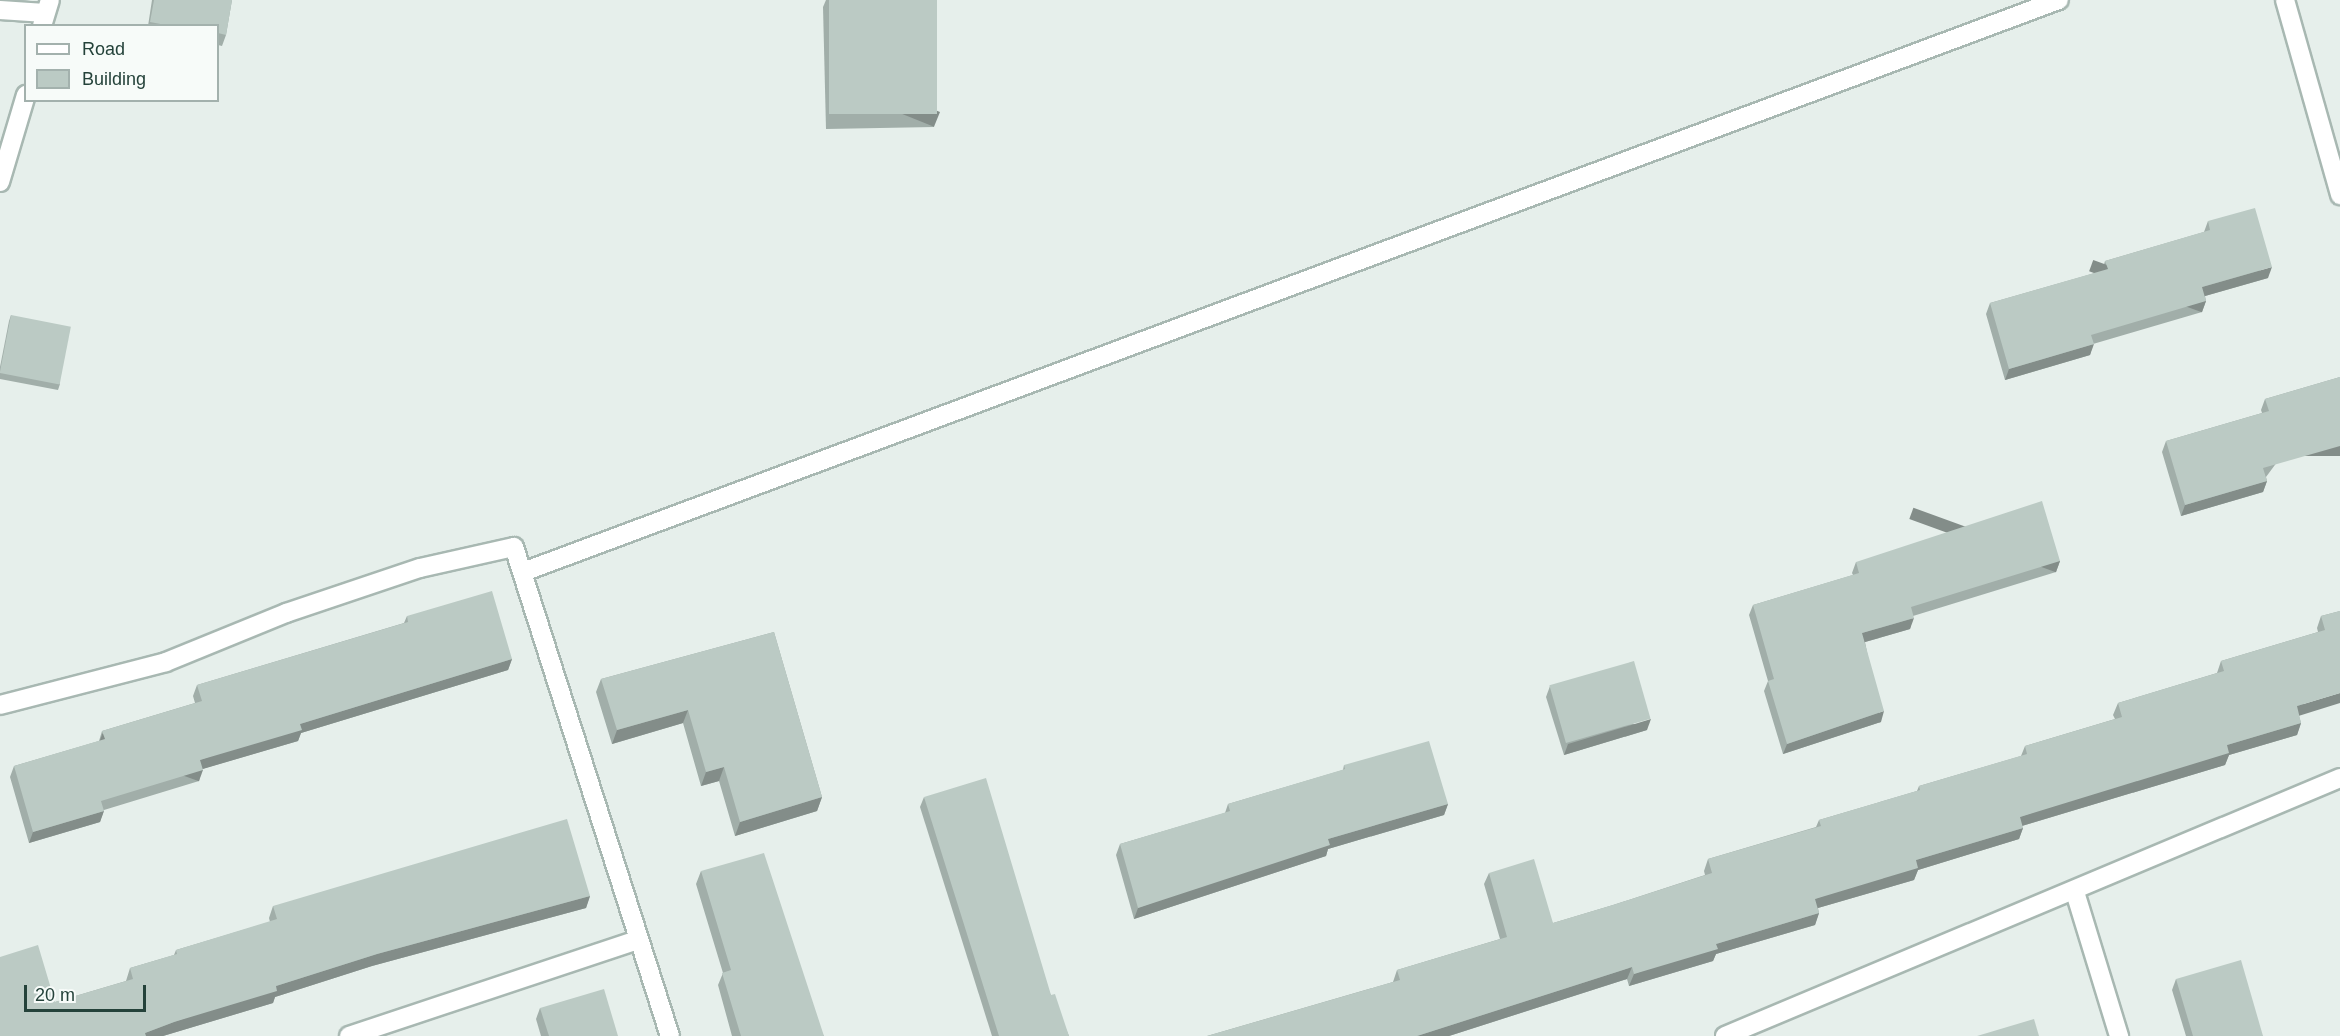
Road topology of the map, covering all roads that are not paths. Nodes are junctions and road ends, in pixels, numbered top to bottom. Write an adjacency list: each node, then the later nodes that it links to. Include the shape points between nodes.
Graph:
1 (2059, 0): 8 (street)
2 (2285, 0): 7 (street)
3 (0, 10): 4 (street)
4 (46, 13)
5 (24, 102): 6 (street)
6 (0, 182)
7 (2340, 195)
8 (523, 572): 9 (street, via 514,548 420,568 286,613 166,662); 12 (street)
9 (0, 705)
10 (2340, 778): 11 (street)
11 (2075, 892): 15 (street); 16 (street)
12 (638, 940): 13 (street); 14 (street)
13 (349, 1036)
14 (670, 1036)
15 (1725, 1036)
16 (2119, 1036)

